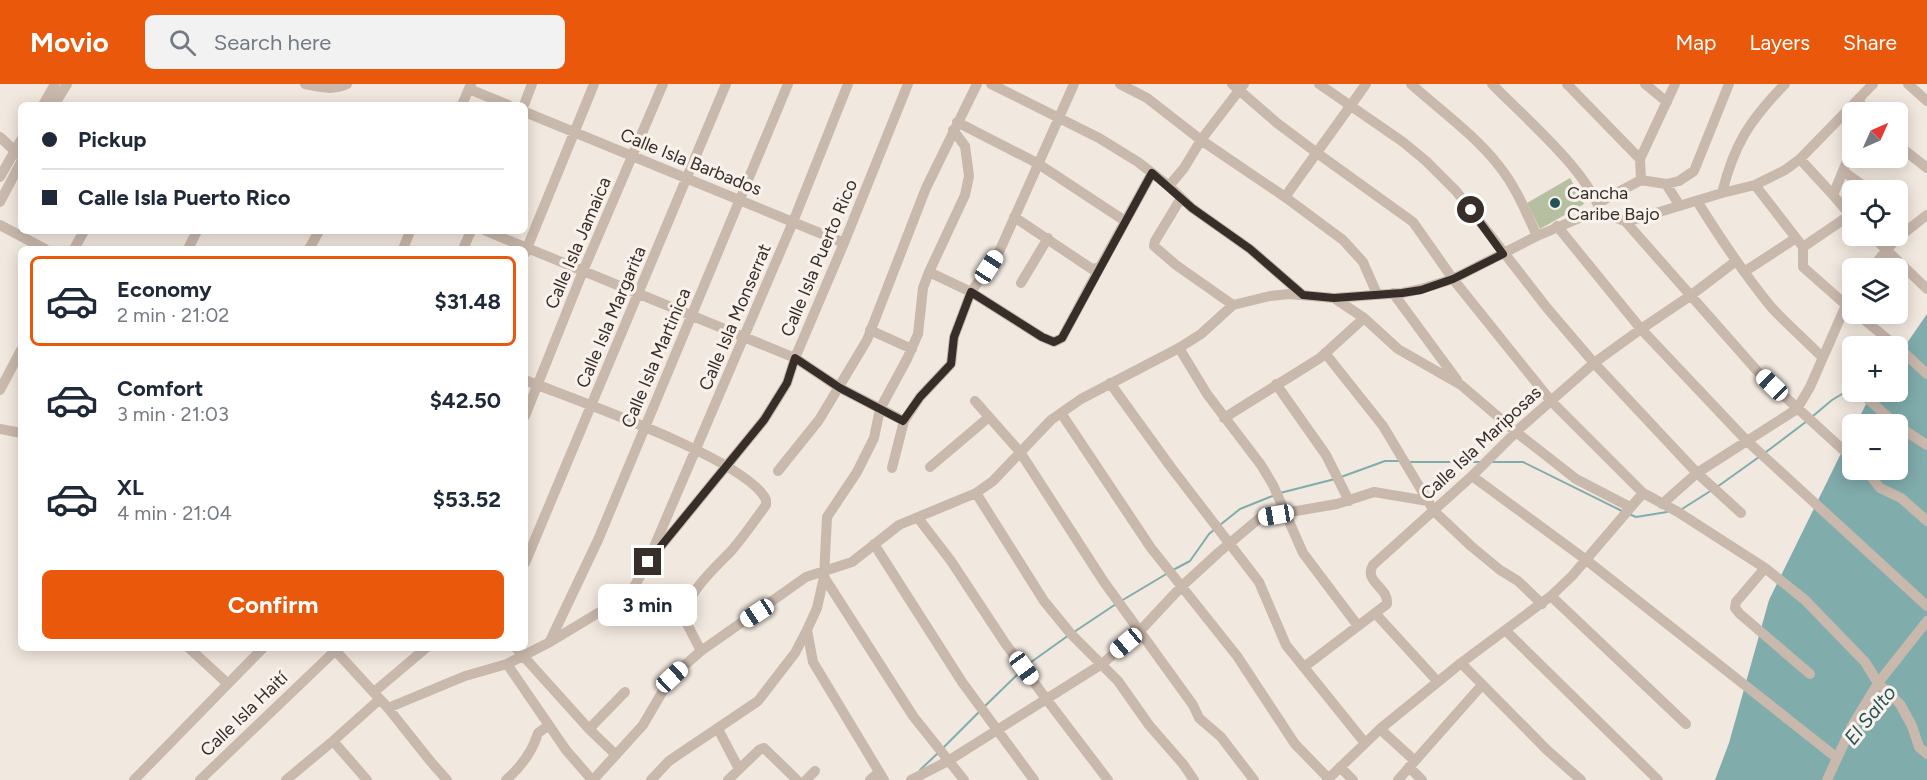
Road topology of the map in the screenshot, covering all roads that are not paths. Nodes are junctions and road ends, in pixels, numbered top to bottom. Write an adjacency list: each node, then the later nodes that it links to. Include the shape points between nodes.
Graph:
1 (56, 84): 31 (street)
2 (67, 84): 32 (street)
3 (305, 84): 4 (street, via 338,88)
4 (347, 84)
5 (532, 84): 35 (street)
6 (594, 84): 42 (street)
7 (663, 84): 48 (street, Calle Isla Jamaica)
8 (726, 84): 58 (street, Calle Isla Margarita)
9 (788, 84): 68 (street, Calle Isla Martinica)
10 (848, 84): 79 (street, Calle Isla Monserrat)
11 (908, 84): 86 (street, Calle Isla Puerto Rico)
12 (976, 84): 41 (street)
13 (991, 84): 40 (street)
14 (1074, 84): 40 (street)
15 (1120, 84): 44 (street, via 1147,98)
16 (1319, 84): 38 (street)
17 (1366, 84): 38 (street)
18 (1411, 84): 83 (street, via 1498,164)
19 (1492, 84): 73 (street, via 1568,161)
20 (1567, 84): 49 (street)
21 (1646, 84): 36 (street)
22 (1674, 84): 36 (street)
23 (1729, 84): 61 (street, via 1694,171)
24 (1785, 84): 64 (street, via 1761,109 1738,144)
25 (1873, 84): 29 (street)
26 (1908, 84): 30 (street)
27 (470, 86): 33 (street); 34 (street)
28 (1239, 86): 44 (street); 45 (street, via 1277,123)
29 (1859, 98): 37 (street); 50 (street)
30 (1927, 101)
31 (45, 102)
32 (56, 102)
33 (463, 102)
34 (502, 102)
35 (525, 102)
36 (1667, 102): 49 (street)
37 (1860, 102)
38 (1351, 107): 45 (street); 93 (street, via 1426,161 1456,191)
39 (528, 113): 42 (street, Calle Isla Barbados)
40 (1059, 117): 51 (street); 56 (street)
41 (955, 126): 51 (street); 98 (street, via 965,146 969,176 965,195); 117 (street)
42 (574, 132): 48 (street, Calle Isla Barbados); 89 (street)
43 (0, 137): 47 (street)
44 (1201, 140): 63 (street); 66 (street)
45 (1317, 153): 66 (street); 100 (street, via 1413,222)
46 (1908, 153): 54 (street)
47 (18, 154): 57 (street)
48 (633, 156): 58 (street, Calle Isla Barbados); 97 (street, Calle Isla Jamaica)
49 (1640, 159): 59 (street)
50 (1800, 159): 62 (street); 65 (street)
51 (1037, 163): 75 (street); 77 (street)
52 (18, 168): 70 (street)
53 (1844, 168): 55 (street)
54 (1927, 168)
55 (1843, 171): 60 (street); 65 (street)
56 (1152, 173): 63 (street); 77 (street)
57 (0, 177)
58 (687, 178): 68 (street, Calle Isla Barbados); 105 (street, Calle Isla Margarita)
59 (1641, 180): 61 (street); 73 (street)
60 (1855, 180)
61 (1666, 184): 71 (street)
62 (1755, 185): 64 (street); 85 (street)
63 (1169, 186): 67 (street)
64 (1722, 193): 69 (street)
65 (1833, 195): 72 (street)
66 (1285, 197): 106 (street, via 1343,240 1368,272)
67 (1181, 198): 107 (street, via 1250,249); 111 (street, via 1154,246)
68 (739, 200): 79 (street, Calle Isla Barbados); 112 (street, Calle Isla Martinica)
69 (1697, 201): 71 (street); 95 (street)
70 (0, 202)
71 (1680, 206): 78 (street)
72 (1842, 206)
73 (1599, 208): 78 (street); 81 (street)
74 (1927, 215): 91 (street)
75 (1014, 217): 84 (street); 103 (street, via 999,252)
76 (1842, 220): 85 (street)
77 (1125, 221): 96 (street)
78 (1625, 221): 108 (street)
79 (793, 222): 86 (street, Calle Isla Barbados); 119 (street, Calle Isla Monserrat)
80 (0, 225): 87 (street)
81 (1557, 226): 83 (street); 116 (street)
82 (492, 234): 88 (street)
83 (1537, 236): 93 (street)
84 (1048, 238): 96 (street, via 1092,269); 101 (street)
85 (1799, 242): 99 (street); 110 (street, via 1803,267)
86 (844, 243): 125 (street, Calle Isla Puerto Rico)
87 (39, 246)
88 (518, 246)
89 (528, 246)
90 (1883, 246): 91 (street)
91 (1887, 250): 94 (street); 102 (street)
92 (528, 251): 97 (street)
93 (1503, 254): 100 (street); 126 (street)
94 (1880, 258)
95 (1736, 261): 99 (street); 108 (street, Calle Isla Mariposas)
96 (1100, 267): 103 (street, via 1062,338 1054,342)
97 (583, 271): 105 (street); 132 (street, Calle Isla Jamaica)
98 (929, 272): 103 (street); 121 (street)
99 (1744, 272): 123 (street, via 1774,310)
100 (1453, 279): 104 (street, via 1421,290); 136 (street)
101 (1021, 283)
102 (1927, 289)
103 (971, 292): 147 (street, via 954,337 951,364)
104 (1393, 293): 106 (street); 133 (street)
105 (639, 294): 112 (street); 139 (street, Calle Isla Margarita)
106 (1377, 294): 109 (street)
107 (1303, 295): 109 (street); 111 (street, via 1270,296)
108 (1690, 296): 116 (street, Calle Isla Mariposas); 142 (street)
109 (1334, 298): 113 (street)
110 (1842, 301)
111 (1233, 305): 120 (street)
112 (692, 316): 119 (street); 148 (street, Calle Isla Martinica)
113 (1364, 318): 122 (street); 133 (street, via 1398,349)
114 (1842, 320): 123 (street)
115 (1869, 324): 118 (street)
116 (1641, 329): 126 (street, Calle Isla Mariposas); 153 (street)
117 (870, 330): 121 (street); 134 (street)
118 (1884, 336)
119 (744, 337): 125 (street); 156 (street, Calle Isla Monserrat)
120 (1179, 348): 130 (street); 146 (street)
121 (912, 349): 141 (street)
122 (1325, 353): 131 (street); 169 (street, via 1383,426)
123 (1822, 357): 142 (street)
124 (1908, 357): 128 (street)
125 (795, 358): 134 (street); 158 (street, Calle Isla Puerto Rico, via 787,383 764,420)
126 (1594, 363): 136 (street, Calle Isla Mariposas); 162 (street)
127 (16, 368): 135 (street)
128 (1927, 374)
129 (528, 381): 132 (street)
130 (1110, 383): 143 (street); 175 (street)
131 (1276, 384): 146 (street); 167 (street, via 1326,455)
132 (537, 385): 139 (street); 140 (street, Calle Isla Jamaica)
133 (1461, 385): 150 (street)
134 (840, 388): 141 (street); 161 (street)
135 (0, 390)
136 (1551, 400): 150 (street, Calle Isla Mariposas); 166 (street)
137 (975, 401): 145 (street)
138 (1871, 402): 144 (street)
139 (591, 406): 148 (street); 177 (street, Calle Isla Margarita)
140 (528, 408)
141 (880, 408): 147 (street); 181 (street, via 874,438 857,472 826,517)
142 (1797, 409): 153 (street); 155 (street)
143 (1061, 413): 157 (street); 182 (street)
144 (1885, 414)
145 (989, 417): 157 (street); 160 (street)
146 (1224, 418): 171 (street, via 1261,465)
147 (903, 421): 159 (street)
148 (645, 428): 156 (street); 191 (street, Calle Isla Martinica)
149 (0, 429): 152 (street)
150 (1516, 432): 163 (street, Calle Isla Mariposas); 170 (street, via 1576,479)
151 (1908, 432): 154 (street)
152 (18, 433)
153 (1746, 440): 162 (street); 184 (street)
154 (1927, 445)
155 (1842, 449)
156 (696, 450): 158 (street); 179 (street, Calle Isla Monserrat)
157 (1020, 452): 165 (street); 190 (street)
158 (728, 465): 179 (street, Calle Isla Puerto Rico); 198 (street, via 751,482 764,496 766,505 697,588 684,613)
159 (892, 468)
160 (930, 468)
161 (778, 471)
162 (1697, 472): 168 (street); 172 (street)
163 (1472, 476): 169 (street, Calle Isla Mariposas); 178 (street)
164 (1874, 480): 174 (street)
165 (976, 494): 173 (street); 202 (street, via 1044,601)
166 (1643, 494): 168 (street); 170 (street)
167 (1348, 501): 169 (street, via 1374,492); 171 (street)
168 (1662, 504): 180 (street)
169 (1431, 506): 183 (street, via 1500,570); 185 (street, Calle Isla Mariposas, via 1373,565 1370,576 1388,599)
170 (1630, 507): 178 (street)
171 (1287, 513): 175 (street, via 1261,517); 187 (street, via 1303,553)
172 (1741, 513)
173 (918, 518): 176 (street, via 890,531); 211 (street)
174 (1927, 521)
175 (1229, 543): 182 (street); 203 (street, via 1259,582 1286,645)
176 (874, 544): 181 (street, via 852,562); 218 (street)
177 (528, 555)
178 (1585, 559): 183 (street); 223 (street)
179 (648, 562): 191 (street, Calle Isla Puerto Rico, via 624,603 603,610)
180 (1765, 568): 204 (street, via 1736,602 1735,609); 207 (street, via 1805,600 1865,662)
181 (825, 575): 188 (street); 198 (street, via 806,577 796,583); 224 (street, via 913,716)
182 (1181, 587): 190 (street); 230 (street, via 1237,656 1296,744)
183 (1546, 600): 189 (street); 213 (street)
184 (1927, 606)
185 (1375, 613): 187 (street); 205 (street)
186 (1927, 621): 207 (street)
187 (1358, 626): 203 (street)
188 (807, 630): 216 (street, via 795,653 758,700); 229 (street, via 813,662)
189 (1506, 631): 200 (street); 253 (street)
190 (1139, 632): 202 (street); 248 (street, via 1199,718 1221,737)
191 (550, 642): 192 (street, Calle Isla Puerto Rico)
192 (528, 649)
193 (192, 651): 206 (street)
194 (260, 651): 206 (street)
195 (334, 651): 232 (street, Calle Isla Haití)
196 (338, 651): 210 (street)
197 (423, 651): 210 (street)
198 (701, 651): 222 (street, via 672,677 643,725)
199 (520, 652): 201 (street, Calle Isla Puerto Rico); 215 (street)
200 (1461, 663): 205 (street); 208 (street)
201 (507, 664): 212 (street, Calle Isla Puerto Rico, via 465,676); 214 (street)
202 (1102, 664): 211 (street); 247 (street)
203 (1304, 668): 220 (street)
204 (1810, 674)
205 (1438, 682): 217 (street)
206 (227, 683): 231 (street)
207 (1878, 683): 221 (street, via 1900,704 1919,747); 223 (street)
208 (1482, 685): 225 (street); 252 (street)
209 (625, 692): 215 (street)
210 (377, 696): 212 (street); 219 (street)
211 (1047, 700): 218 (street); 246 (street)
212 (388, 708): 235 (street)
213 (1686, 724)
214 (549, 725): 236 (street, via 538,733 525,762); 237 (street)
215 (589, 729): 222 (street)
216 (718, 729): 227 (street); 238 (street, via 669,761)
217 (1380, 729): 220 (street); 225 (street)
218 (997, 730): 224 (street); 245 (street)
219 (333, 741): 233 (street); 234 (street)
220 (1365, 743): 226 (street)
221 (1927, 754)
222 (616, 755): 237 (street)
223 (1837, 758): 254 (street)
224 (948, 761): 243 (street); 244 (street)
225 (1412, 764): 250 (street); 251 (street)
226 (1340, 767): 230 (street); 249 (street)
227 (739, 769): 239 (street); 240 (street, via 764,748)
228 (815, 771): 241 (street)
229 (882, 776): 242 (street)
230 (1328, 779)
231 (134, 780)
232 (200, 780)
233 (286, 780)
234 (367, 780)
235 (447, 780)
236 (506, 780)
237 (593, 780)
238 (651, 780)
239 (728, 780)
240 (797, 780)
241 (806, 780)
242 (870, 780)
243 (911, 780)
244 (964, 780)
245 (1034, 780)
246 (1108, 780)
247 (1194, 780)
248 (1254, 780)
249 (1353, 780)
250 (1398, 780)
251 (1422, 780)
252 (1581, 780)
253 (1658, 780)
254 (1827, 780)

